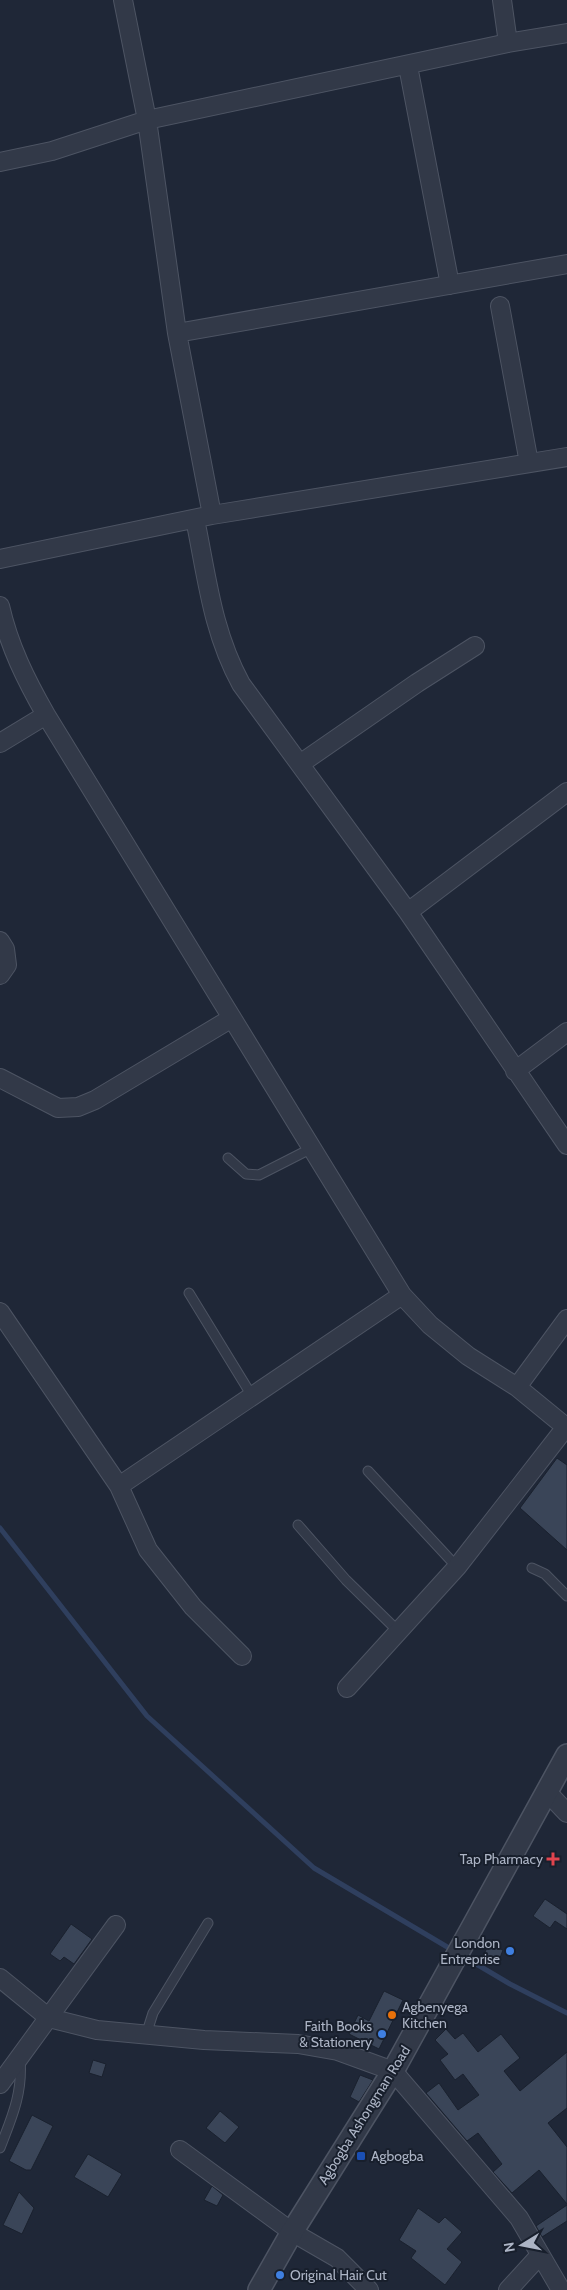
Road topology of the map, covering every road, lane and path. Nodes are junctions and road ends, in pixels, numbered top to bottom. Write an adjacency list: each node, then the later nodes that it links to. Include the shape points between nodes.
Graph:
1 (124, 0): 6 (street)
2 (502, 0): 4 (street)
3 (567, 32): 4 (street)
4 (508, 43): 5 (street)
5 (408, 66): 6 (street); 9 (street)
6 (147, 120): 7 (street, via 52,151); 11 (street)
7 (0, 162)
8 (567, 264): 9 (street)
9 (450, 285): 11 (street)
10 (500, 306): 13 (street)
11 (177, 333): 14 (street)
12 (567, 457): 13 (street)
13 (529, 463): 14 (street)
14 (204, 517): 15 (street); 20 (street, via 216,628 227,658 241,684)
15 (0, 559)
16 (0, 606): 18 (street, via 21,671)
17 (475, 646): 20 (street, via 417,682)
18 (46, 716): 19 (street); 25 (street)
19 (0, 743)
20 (300, 764): 22 (street)
21 (567, 792): 22 (street)
22 (408, 912): 27 (street)
23 (0, 941): 24 (street, via 6,949 8,965)
24 (0, 976)
25 (232, 1018): 28 (street, via 78,1107 58,1108); 30 (street)
26 (567, 1032): 27 (street)
27 (515, 1071): 29 (street)
28 (0, 1078)
29 (567, 1145)
30 (312, 1148): 31 (lane, via 259,1175 246,1174); 33 (street)
31 (228, 1158)
32 (189, 1293): 37 (lane)
33 (402, 1295): 36 (street, via 430,1325 468,1356); 37 (street)
34 (0, 1312): 40 (street)
35 (567, 1319): 36 (street)
36 (517, 1387): 38 (street)
37 (252, 1396): 40 (street)
38 (567, 1428): 42 (street)
39 (368, 1471): 42 (lane)
40 (119, 1486): 46 (street, via 148,1550 193,1607)
41 (298, 1525): 45 (lane, via 346,1580)
42 (457, 1567): 45 (street)
43 (532, 1568): 44 (lane, via 545,1574)
44 (567, 1596)
45 (400, 1632): 47 (street)
46 (242, 1656)
47 (346, 1688)
48 (567, 1755): 49 (street, Agbogba Ashongman Road)
49 (548, 1793): 50 (street); 57 (street, Agbogba Ashongman Road)
50 (567, 1813)
51 (208, 1923): 55 (lane, via 153,2013)
52 (116, 1925): 54 (street)
53 (0, 1978): 54 (street)
54 (49, 2018): 55 (street, via 98,2030); 56 (street)
55 (146, 2036): 57 (street, via 298,2044 338,2051)
56 (20, 2056): 58 (street); 59 (lane, via 22,2078 16,2109)
57 (393, 2072): 61 (street, Agbogba Ashongman Road); 62 (street, via 519,2218)
58 (0, 2084)
59 (0, 2148)
60 (180, 2150): 61 (street)
61 (292, 2232): 63 (street, Agbogba Ashongman Road); 64 (street, via 337,2258)
62 (540, 2255): 65 (street); 66 (street)
63 (259, 2290)
64 (369, 2290)
65 (508, 2290)
66 (561, 2290)

